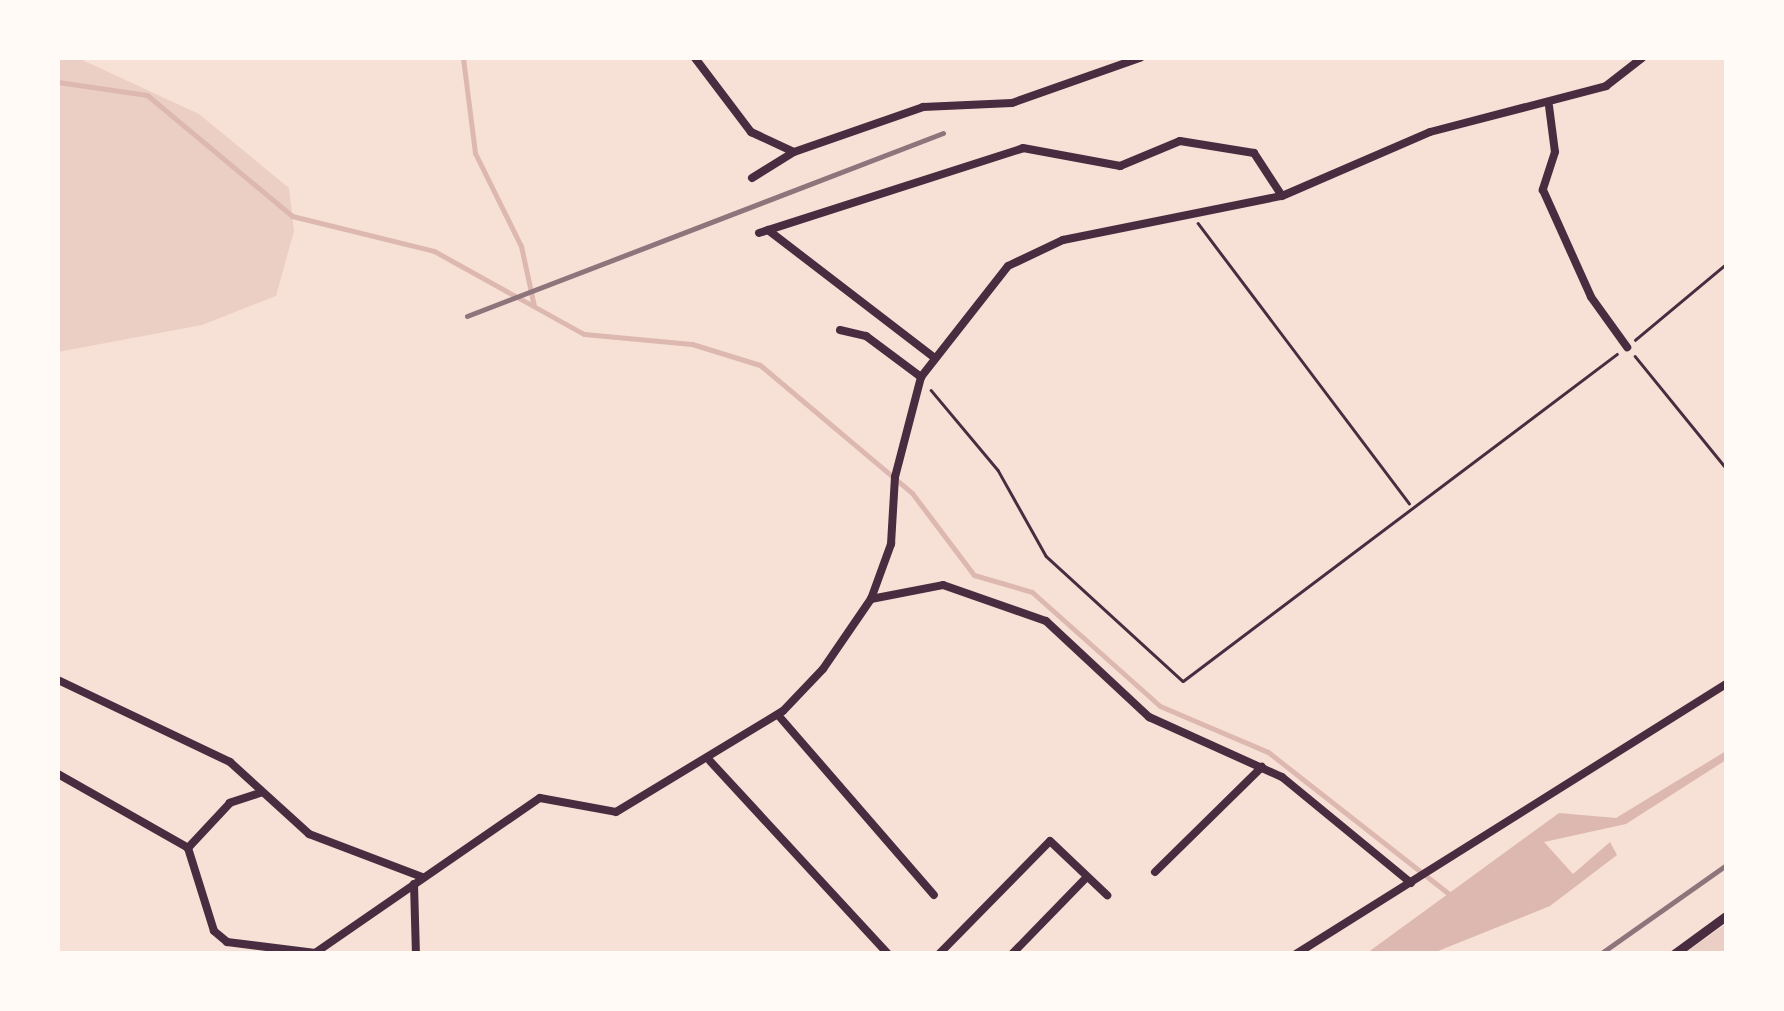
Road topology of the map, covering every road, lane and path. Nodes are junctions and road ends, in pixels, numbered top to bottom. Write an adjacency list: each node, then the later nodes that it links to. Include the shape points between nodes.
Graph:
1 (694, 58): 5 (street, via 750,132)
2 (1140, 58): 5 (street, via 1012,103 924,107)
3 (1642, 58): 4 (street, via 1606,86)
4 (1549, 106): 7 (street, via 1430,132); 11 (street, via 1554,152 1543,190 1591,297)
5 (794, 152): 6 (street)
6 (752, 178)
7 (1282, 196): 8 (street); 12 (street, via 1254,152 1180,141 1120,166 1023,148 763,231)
8 (1195, 212): 12 (street, via 1031,254 1008,266); 15 (path, via 1203,240)
9 (1726, 264): 11 (path)
10 (840, 330): 13 (street, via 866,336)
11 (1627, 347): 14 (path); 15 (path)
12 (936, 358): 13 (street)
13 (921, 378): 15 (path, via 998,470 1046,556 1184,681); 16 (street, via 892,493 891,544)
14 (1726, 468)
15 (1410, 505)
16 (871, 599): 19 (street); 21 (street, via 943,586 1006,603 1046,622 1150,717)
17 (58, 680): 23 (street, via 190,740)
18 (1726, 684): 28 (street)
19 (778, 715): 20 (street); 30 (street)
20 (710, 762): 26 (street, via 616,812 540,798); 35 (street)
21 (1262, 767): 25 (street); 28 (street)
22 (58, 774): 24 (street)
23 (260, 793): 24 (street, via 230,803); 26 (street, via 309,834)
24 (188, 848): 33 (street, via 214,932 227,942)
25 (1155, 872)
26 (422, 877): 29 (street)
27 (1087, 877): 31 (street); 36 (street, via 1050,841); 37 (street)
28 (1413, 882): 38 (street)
29 (414, 884): 33 (street); 34 (street)
30 (934, 895)
31 (1106, 895)
32 (1726, 916): 39 (street)
33 (315, 953)
34 (416, 954)
35 (888, 954)
36 (939, 954)
37 (1012, 954)
38 (1296, 954)
39 (1674, 954)

